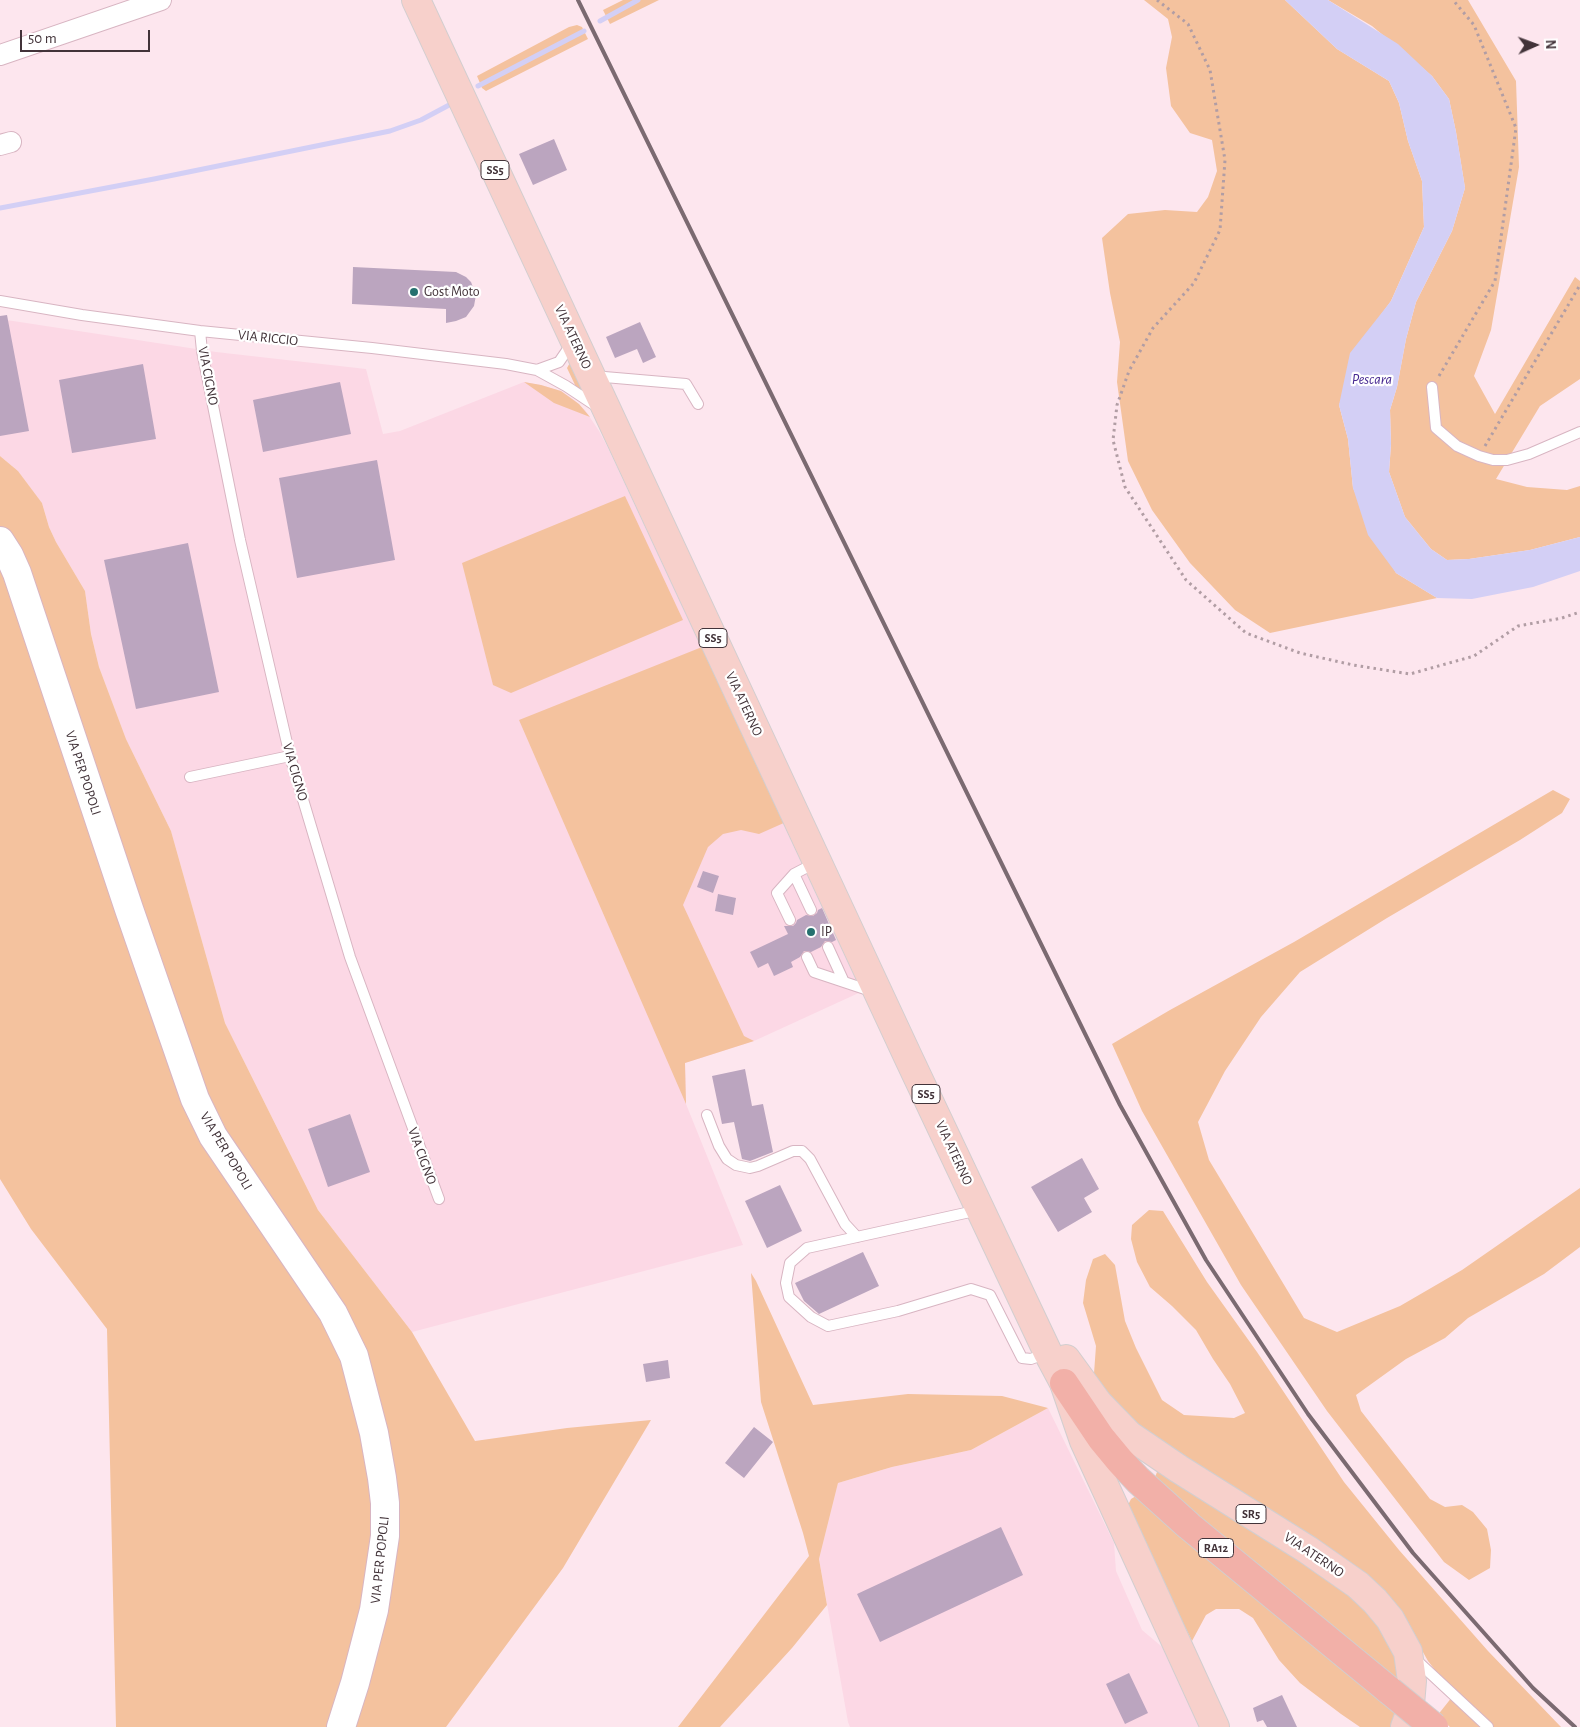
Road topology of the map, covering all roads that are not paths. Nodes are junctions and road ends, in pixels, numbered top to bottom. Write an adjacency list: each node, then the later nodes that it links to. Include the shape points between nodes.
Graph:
1 (161, 0): 3 (street)
2 (416, 0): 6 (main road, VIA ATERNO / SS5)
3 (0, 55)
4 (0, 301): 5 (lane, VIA RICCIO)
5 (200, 331): 7 (lane, VIA RICCIO); 14 (lane, VIA CIGNO, via 240,540)
6 (574, 340): 7 (lane, via 559,362); 8 (main road, VIA ATERNO / SS5)
7 (537, 370): 11 (lane, VIA RICCIO)
8 (592, 376): 10 (lane, via 686,384); 11 (main road, VIA ATERNO / SS5)
9 (1432, 387): 12 (lane, via 1436,428 1457,446 1479,456 1507,460)
10 (698, 404)
11 (609, 415): 16 (main road, VIA ATERNO / SS5)
12 (1580, 432)
13 (0, 541): 32 (main road, VIA PER POPOLI, via 17,573 195,1099 213,1136 333,1313 354,1356 382,1478 385,1536 374,1610)
14 (290, 756): 15 (lane); 25 (lane, VIA CIGNO, via 350,958)
15 (190, 777)
16 (818, 861): 17 (lane); 23 (main road, VIA ATERNO / SS5)
17 (794, 874): 18 (lane); 19 (lane, via 777,893)
18 (811, 910)
19 (790, 920)
20 (828, 947): 22 (lane)
21 (807, 957): 22 (lane, via 814,972)
22 (844, 982): 23 (lane)
23 (880, 994): 26 (main road, VIA ATERNO / SS5)
24 (707, 1115): 27 (lane, via 719,1146 727,1159 736,1165 750,1168 793,1150 802,1151 810,1159 845,1224)
25 (439, 1199)
26 (980, 1210): 27 (lane); 28 (main road, VIA ATERNO / SS5)
27 (857, 1237): 29 (lane, via 807,1248 790,1263 786,1283 789,1297 811,1318 828,1326 898,1311 971,1289 990,1295 1022,1358 1031,1359)
28 (1035, 1326): 29 (main road, VIA ATERNO / SS5); 31 (main road, VIA ATERNO / SR5, via 1052,1339 1098,1403 1129,1434 1358,1585 1390,1619)
29 (1048, 1353): 30 (main road, VIA ATERNO / SS5)
30 (1064, 1383): 33 (main road, VIA ATERNO, via 1084,1441); 35 (highway, RA12, bridge, via 1101,1438 1138,1480)
31 (1408, 1652): 34 (main road, VIA ATERNO / SR5, via 1412,1681); 36 (lane)
32 (341, 1727)
33 (1215, 1727)
34 (1405, 1727)
35 (1434, 1727)
36 (1488, 1727)

